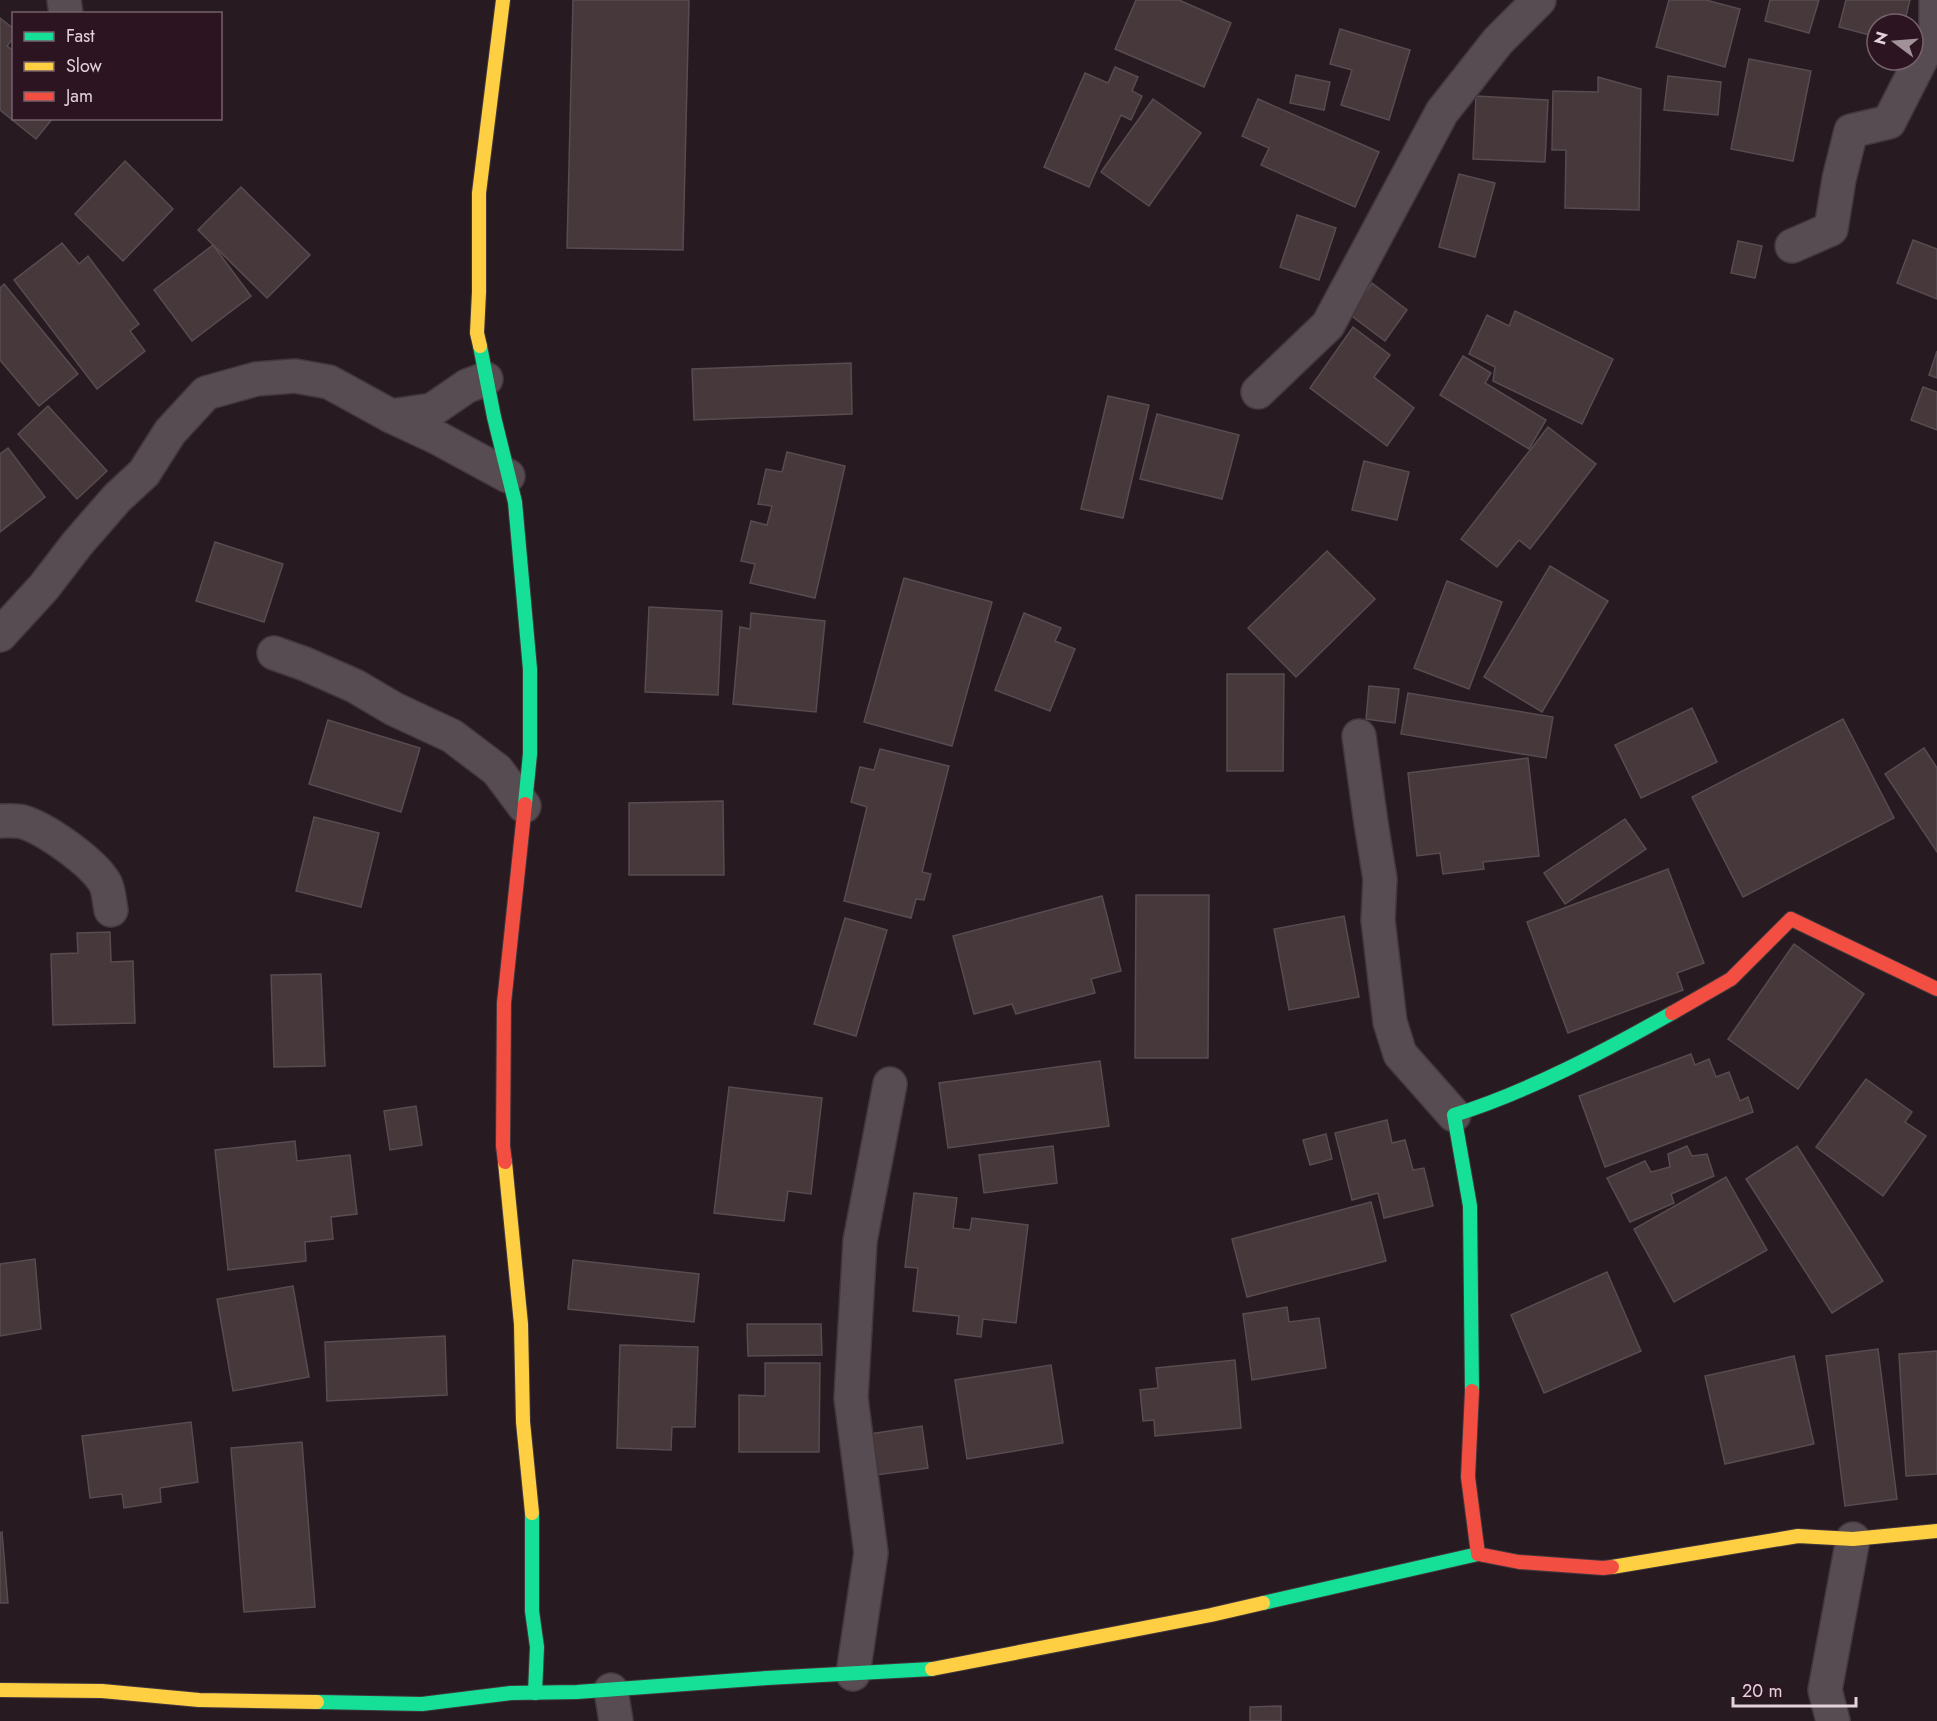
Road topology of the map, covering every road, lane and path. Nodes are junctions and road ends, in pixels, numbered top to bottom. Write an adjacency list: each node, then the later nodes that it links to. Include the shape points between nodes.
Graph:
1 (503, 0): 5 (street, via 479,193 477,333)
2 (1539, 0): 6 (street, via 1498,41 1442,112 1328,325)
3 (1936, 0): 4 (street, via 1936,30 1889,122 1851,131 1831,229)
4 (1792, 246)
5 (486, 379): 7 (street, via 467,386 432,410); 8 (street)
6 (1258, 392)
7 (391, 417): 8 (street); 9 (street, via 329,382 295,376 256,379 206,393 170,432 144,473 117,498)
8 (508, 476): 12 (street, via 515,502 530,669 530,754)
9 (0, 635)
10 (274, 653): 12 (street, via 355,686 452,736 497,770)
11 (1359, 736): 17 (street, via 1380,879 1378,920 1390,1022 1400,1054)
12 (524, 806): 23 (street, via 504,1003 503,1146 521,1324 523,1422 533,1526)
13 (0, 821): 14 (street, via 22,821 51,834 90,863 106,884)
14 (111, 910)
15 (1937, 989): 17 (street, via 1791,919 1731,979 1623,1041 1493,1103)
16 (890, 1084): 21 (street, via 860,1241 851,1398 871,1553)
17 (1454, 1115): 20 (street, via 1470,1206 1472,1399 1468,1477)
18 (1937, 1531): 19 (street)
19 (1853, 1539): 20 (street, via 1798,1536 1603,1568 1519,1562); 25 (street, via 1825,1689)
20 (1478, 1554): 21 (street, via 1211,1615 922,1671)
21 (853, 1674): 24 (street, via 767,1678)
22 (0, 1690): 23 (street, via 102,1691 199,1700 422,1704)
23 (535, 1693): 24 (street)
24 (613, 1706)
25 (1833, 1721)

